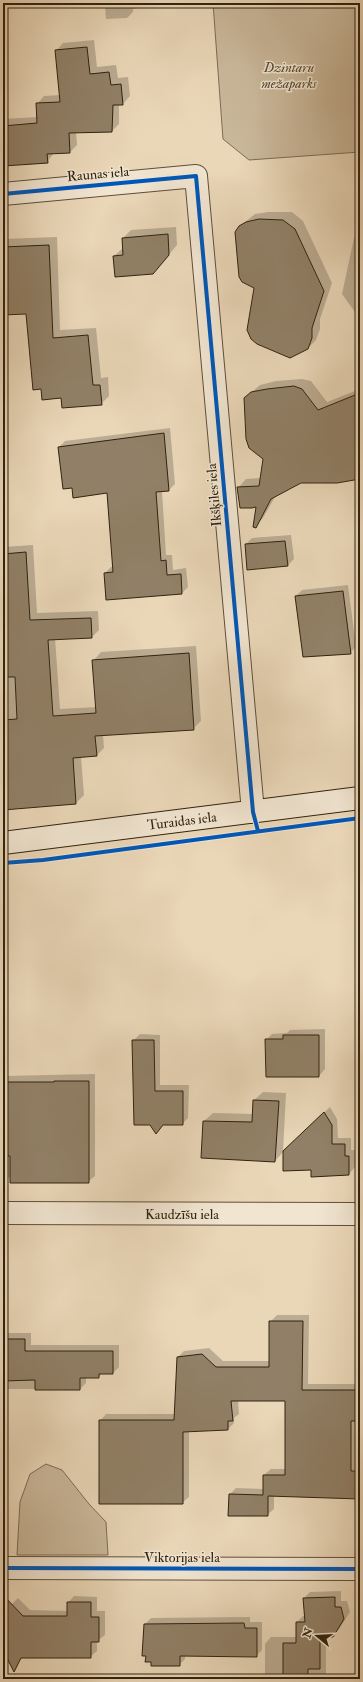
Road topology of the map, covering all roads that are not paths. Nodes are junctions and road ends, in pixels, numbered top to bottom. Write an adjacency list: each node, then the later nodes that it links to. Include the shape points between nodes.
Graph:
1 (196, 176): 2 (street, Raunas iela); 4 (street, Ikšķiles iela)
2 (3, 194)
3 (360, 798): 4 (street, Turaidas iela)
4 (253, 812): 5 (street, Turaidas iela)
5 (3, 843)
6 (3, 1213): 7 (street, Kaudzīšu iela)
7 (360, 1214)
8 (3, 1568): 9 (street, Viktorijas iela)
9 (360, 1569)

